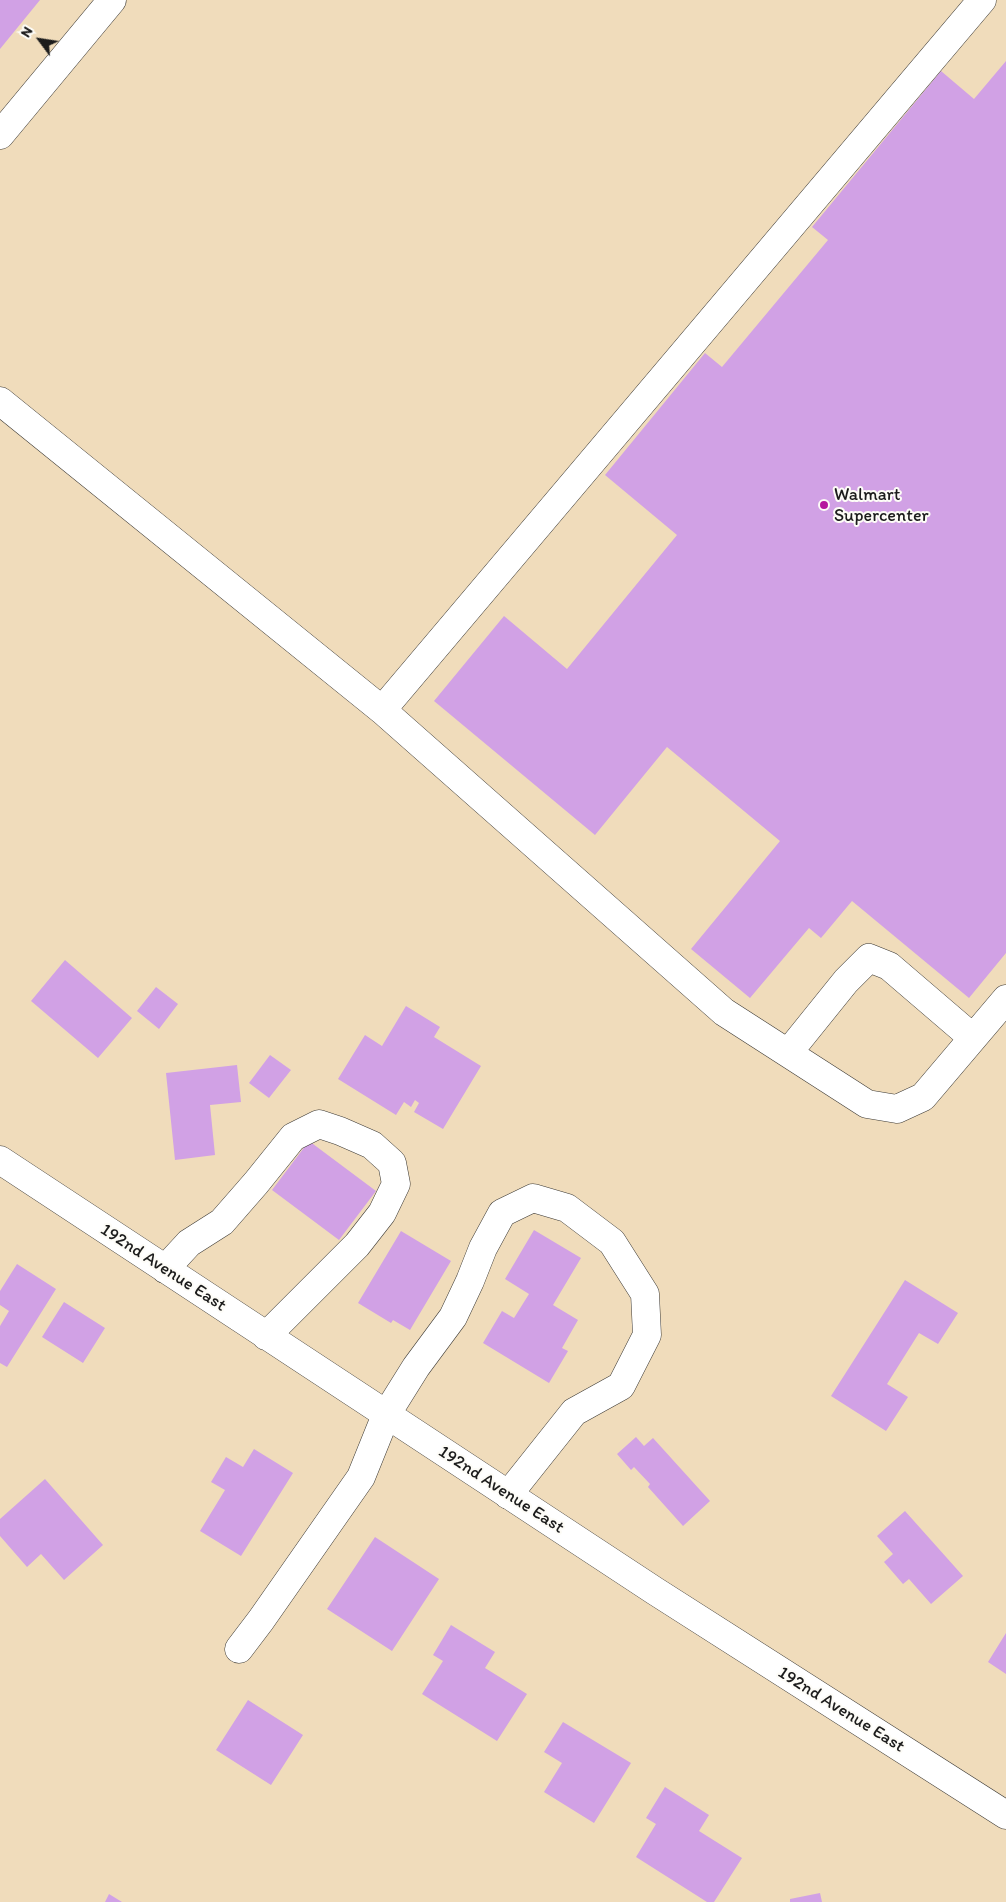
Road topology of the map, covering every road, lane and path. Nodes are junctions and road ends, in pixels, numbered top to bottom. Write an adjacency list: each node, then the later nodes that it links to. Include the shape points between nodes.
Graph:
1 (112, 0): 3 (street)
2 (982, 0): 5 (street)
3 (0, 135)
4 (0, 401): 5 (street)
5 (382, 710): 8 (street, via 724,1012)
6 (1006, 999): 7 (street)
7 (973, 1038): 8 (street, via 924,1097 897,1109 867,1104); 8 (street, via 889,966 869,958 846,981)
8 (788, 1053)
9 (0, 1160): 10 (street, 192nd Avenue East)
10 (165, 1269): 11 (street, 192nd Avenue East); 11 (street, via 189,1243 222,1222 293,1137 319,1124 372,1146 392,1163 396,1184 382,1213 357,1245)
11 (266, 1336): 12 (street, 192nd Avenue East)
12 (386, 1415): 13 (street, 192nd Avenue East); 13 (street, via 416,1367 454,1317 483,1248 502,1213 533,1198 567,1208 612,1242 646,1294 647,1335 621,1386 574,1412); 14 (street, via 361,1477)
13 (508, 1495): 15 (street, 192nd Avenue East)
14 (239, 1649)
15 (1006, 1815)

